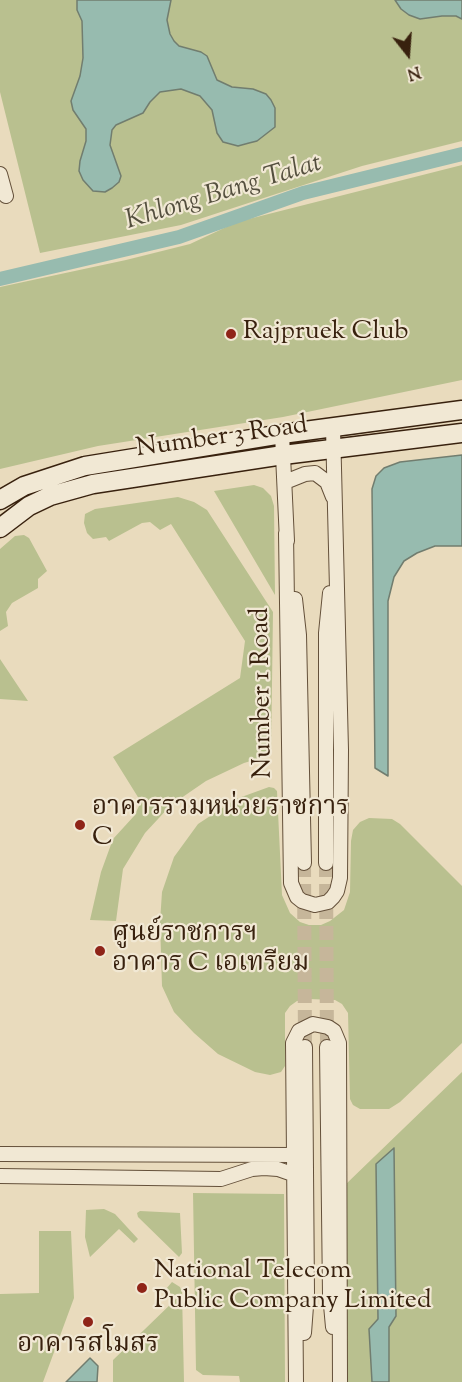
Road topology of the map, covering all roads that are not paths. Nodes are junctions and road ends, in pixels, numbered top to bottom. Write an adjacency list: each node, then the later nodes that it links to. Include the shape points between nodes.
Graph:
1 (0, 174): 2 (street)
2 (6, 196)
3 (462, 410): 4 (street, Number 3 Road)
4 (333, 428): 6 (street, Number 3 Road); 7 (street)
5 (462, 433): 7 (street, Number 3 Road)
6 (282, 434): 8 (street, Number 1 Road); 10 (street, Number 3 Road, via 85,466 24,486)
7 (335, 448): 8 (street, Number 3 Road); 11 (street)
8 (283, 455): 9 (street, Number 1 Road); 12 (street, Number 3 Road, via 93,484 50,496)
9 (285, 482): 11 (street, via 309,473 320,475); 14 (street, Number 1 Road)
10 (0, 500)
11 (336, 504): 13 (street)
12 (0, 528)
13 (336, 532): 14 (street, Number 1 Road, via 340,878 338,891 328,902 315,905 297,897 291,883); 16 (street, via 326,633)
14 (286, 533): 15 (street, Number 1 Road, via 299,635)
15 (304, 863)
16 (326, 864)
17 (305, 1047): 25 (street, via 307,1293)
18 (327, 1047): 26 (street, via 330,1294)
19 (0, 1154): 20 (street)
20 (231, 1155): 21 (street); 24 (street, via 240,1160 240,1169)
21 (295, 1155): 22 (street); 26 (street, via 294,1043 303,1028 321,1024 328,1026 339,1042)
22 (295, 1175): 24 (street, via 264,1168); 25 (street)
23 (0, 1176): 24 (street)
24 (220, 1179)
25 (298, 1382)
26 (339, 1382)

